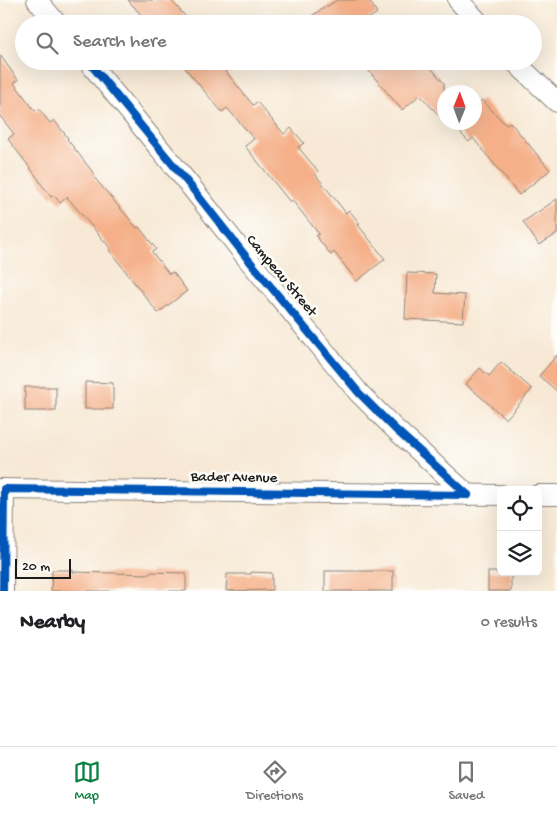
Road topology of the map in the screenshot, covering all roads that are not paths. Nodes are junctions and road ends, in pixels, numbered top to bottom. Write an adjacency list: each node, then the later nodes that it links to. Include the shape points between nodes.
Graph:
1 (37, 0): 3 (street)
2 (458, 0): 4 (street)
3 (50, 15)
4 (472, 15)
5 (95, 70): 9 (street, Campeau Street, via 359,392)
6 (523, 70): 7 (street)
7 (557, 102)
8 (2, 489): 9 (street, Bader Avenue); 13 (street)
9 (468, 495): 10 (street, Bader Avenue)
10 (497, 495)
11 (542, 495): 12 (street)
12 (557, 495)
13 (3, 591)

